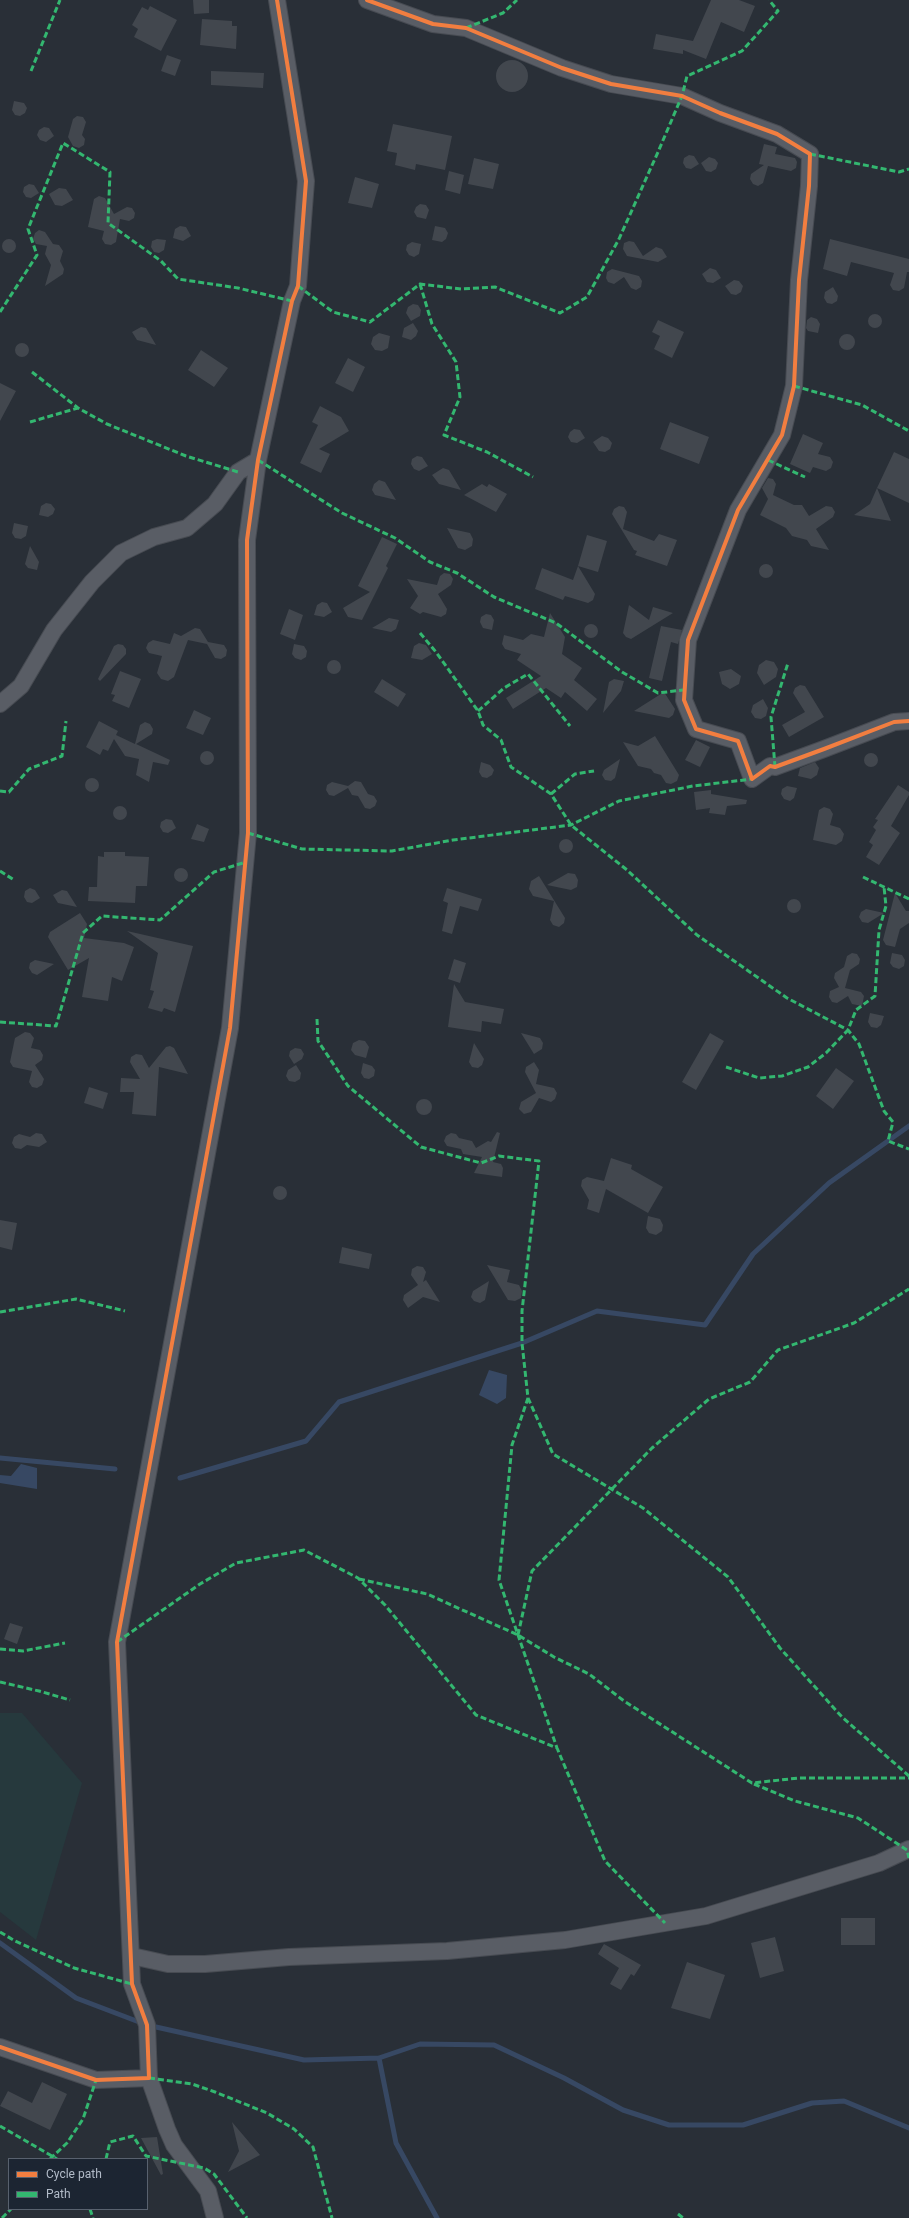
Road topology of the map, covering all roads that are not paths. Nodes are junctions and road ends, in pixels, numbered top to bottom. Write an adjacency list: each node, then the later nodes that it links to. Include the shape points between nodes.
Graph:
1 (277, 0): 3 (street, via 306,181 298,286 292,301)
2 (367, 0): 5 (street, via 433,24 466,28 562,68 611,84 682,96 777,134 810,154 794,386 782,435 738,510 688,640 684,700 696,729 738,741 752,779 770,766 774,767 894,722)
3 (258, 460): 4 (street, via 238,472 215,504 187,528 154,537 121,553 92,582 54,630 21,686); 7 (street, via 247,540 248,833 230,1028 117,1642)
4 (0, 704)
5 (909, 721)
6 (909, 1849): 7 (street, via 879,1863 706,1916 565,1940 447,1951 296,1957 205,1964 168,1964)
7 (132, 1956): 9 (street, via 132,1984 147,2025)
8 (0, 2047): 9 (street, via 96,2080)
9 (149, 2078): 10 (street, via 174,2145 208,2191)
10 (215, 2218)

